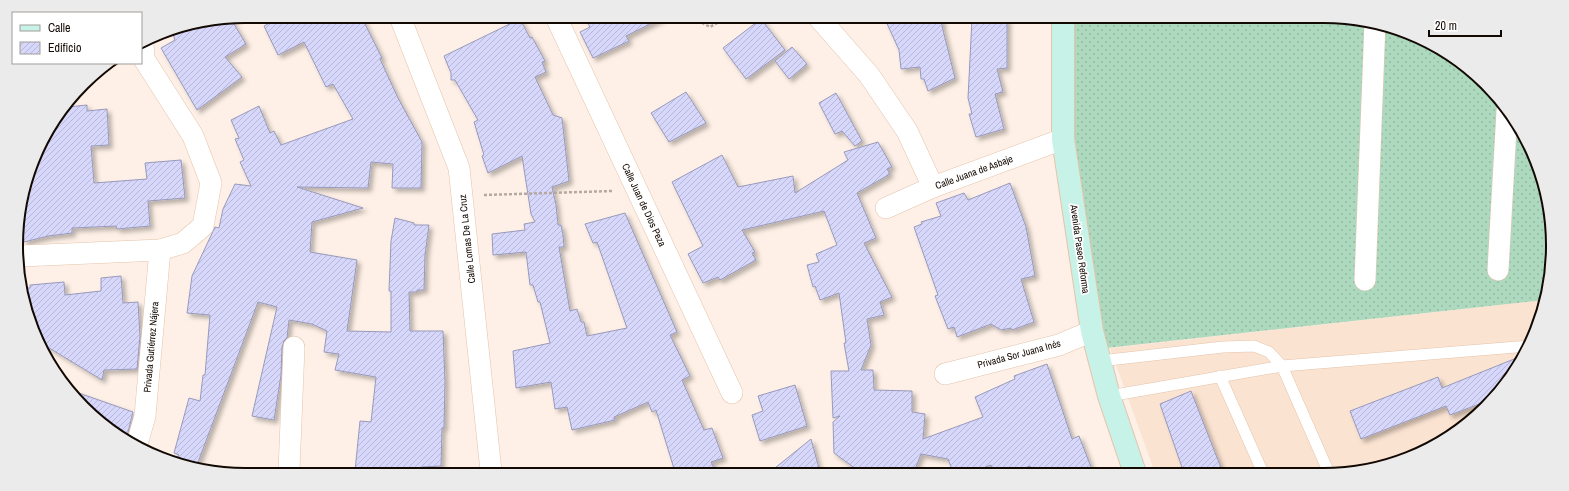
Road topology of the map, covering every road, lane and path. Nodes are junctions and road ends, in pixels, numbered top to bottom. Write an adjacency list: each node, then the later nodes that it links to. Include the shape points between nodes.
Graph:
1 (402, 23): 13 (street, Calle Lomas De La Cruz, via 459,168)
2 (559, 23): 12 (street, Calle Juan de Dios Peza)
3 (702, 23): 4 (path, via 710,27)
4 (717, 23)
5 (823, 23): 11 (street, via 869,75 906,131)
6 (1063, 23): 10 (main road, Avenida Paseo Reforma)
7 (1375, 29): 18 (street)
8 (143, 54): 15 (street, via 193,136 211,183 203,226 183,243)
9 (1507, 119): 17 (street)
10 (1063, 139): 11 (street, Calle Juana de Asbaje); 19 (main road, Avenida Paseo Reforma)
11 (933, 187): 14 (street, Calle Juana de Asbaje)
12 (637, 190): 13 (path); 26 (street, Calle Juan de Dios Peza)
13 (462, 196): 30 (street, Calle Lomas De La Cruz)
14 (886, 208)
15 (160, 250): 16 (street); 28 (street, Privada Gutiérrez Nájera, via 145,416)
16 (23, 256)
17 (1498, 270)
18 (1365, 280)
19 (1092, 332): 22 (main road, Avenida Paseo Reforma); 24 (street, Privada Sor Juana Inés, via 1059,344)
20 (294, 347): 29 (street)
21 (1522, 347): 23 (lane)
22 (1100, 361): 23 (lane, via 1254,346 1269,352); 27 (main road, Avenida Paseo Reforma)
23 (1282, 366): 25 (lane); 33 (lane)
24 (946, 374)
25 (1220, 376): 27 (lane); 32 (lane)
26 (732, 393)
27 (1109, 396): 31 (main road, Avenida Paseo Reforma)
28 (138, 440)
29 (289, 468)
30 (491, 468)
31 (1134, 468)
32 (1261, 468)
33 (1327, 468)

